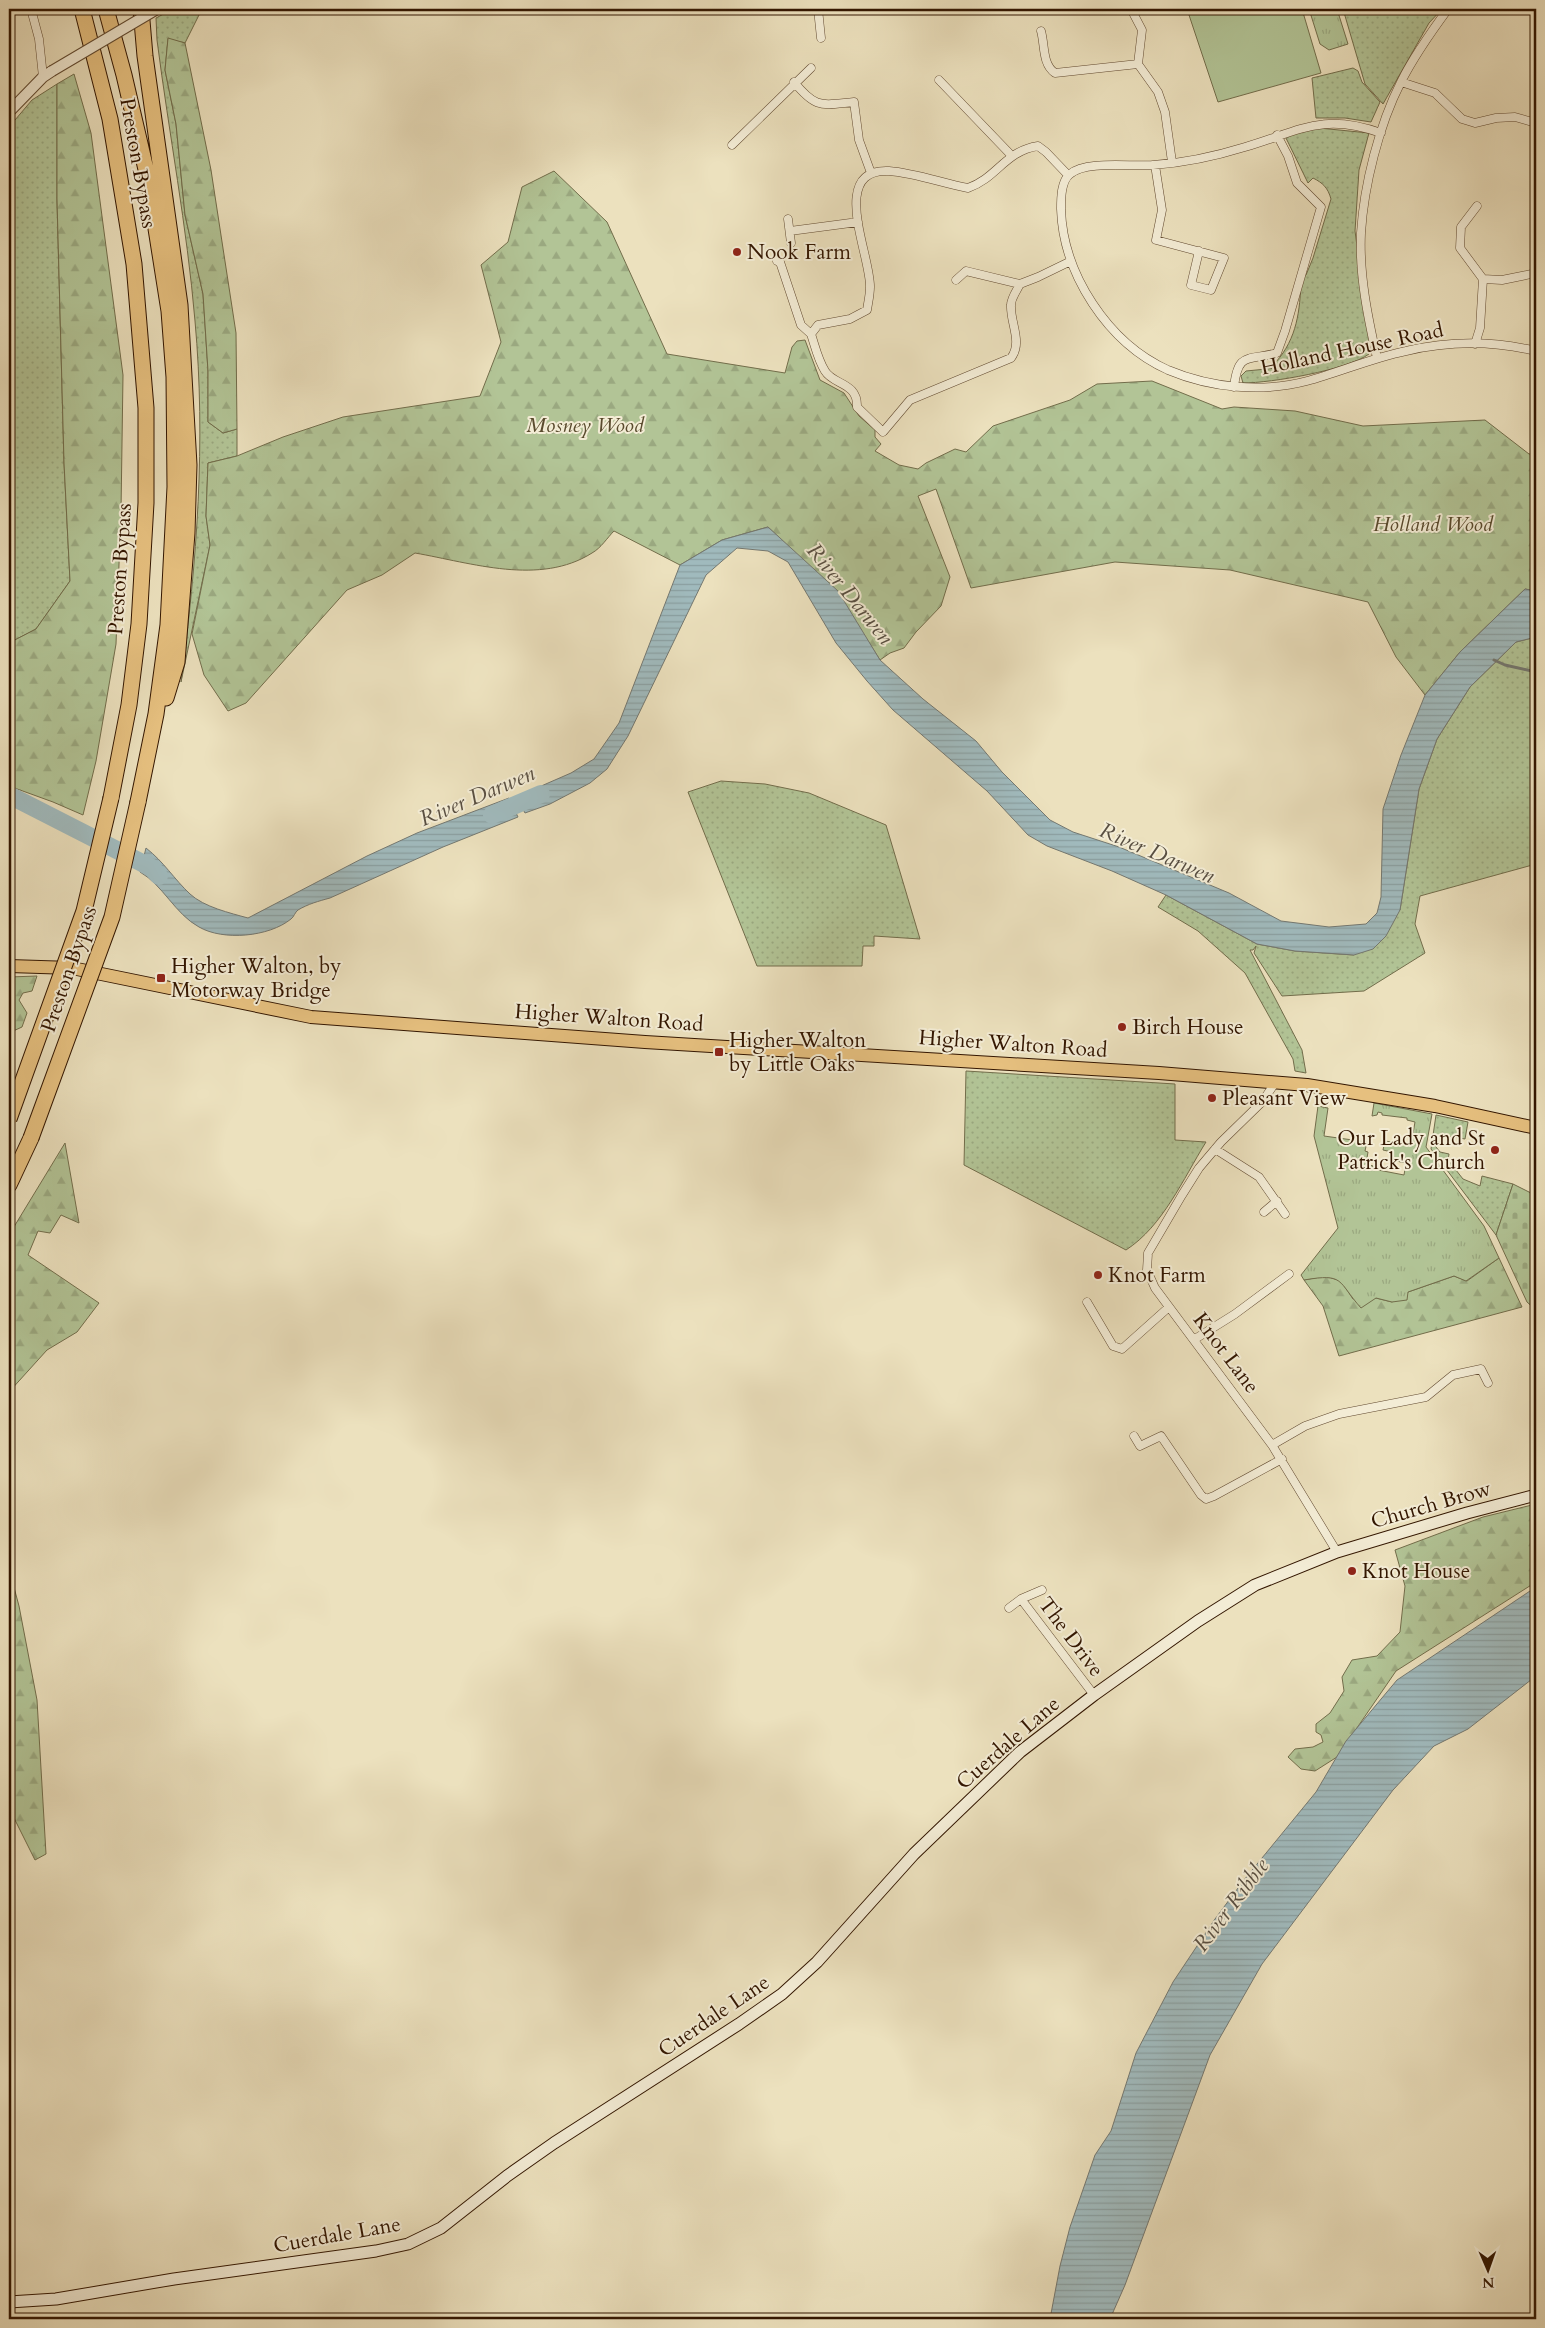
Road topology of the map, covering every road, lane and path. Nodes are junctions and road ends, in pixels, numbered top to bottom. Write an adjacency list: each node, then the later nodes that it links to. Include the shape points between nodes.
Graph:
1 (31, 9): 13 (street, via 39,38)
2 (82, 9): 47 (highway, Preston Bypass, bridge, via 110,119 133,254 146,408 146,503 139,624 111,798 84,911)
3 (106, 9): 44 (highway, Preston Bypass, via 148,178 169,311 174,377 176,487 168,625)
4 (141, 9): 44 (highway, via 180,305 189,465 177,662)
5 (156, 9): 13 (street, bridge)
6 (818, 9): 10 (street)
7 (1131, 9): 11 (street, via 1142,30)
8 (1448, 9): 16 (street)
9 (1041, 31): 11 (street, via 1045,62 1055,73)
10 (820, 38)
11 (1138, 64): 23 (street, via 1158,92 1165,112)
12 (811, 68): 15 (street)
13 (43, 77): 17 (street)
14 (938, 80): 22 (street)
15 (794, 82): 21 (street); 25 (street, via 808,100 818,104 854,102 859,140)
16 (1400, 82): 18 (street, via 1435,92 1462,119 1476,123 1515,117); 19 (street)
17 (9, 112)
18 (1536, 123)
19 (1381, 133): 20 (street, via 1364,127 1326,123); 42 (street, via 1369,181 1362,233 1367,307)
20 (1277, 135): 23 (street, via 1224,154); 43 (street, Holland House Road, via 1297,183 1322,207 1277,353 1246,358 1236,368)
21 (732, 144)
22 (1011, 155): 25 (street, via 980,184 968,188 888,171); 26 (street, via 1038,146)
23 (1172, 162): 24 (street)
24 (1155, 165): 26 (street, via 1084,167); 32 (street, via 1162,210 1156,240)
25 (872, 173): 29 (street, via 858,188 855,200)
26 (1068, 175): 34 (street, Holland House Road, via 1061,194 1061,211)
27 (1477, 206): 36 (street, via 1461,227 1460,248)
28 (788, 219): 30 (street)
29 (858, 222): 30 (street); 39 (street, via 870,287 866,310 850,320 818,325)
30 (790, 231): 31 (street)
31 (791, 243)
32 (1199, 251): 32 (street, via 1224,258 1211,290 1191,285)
33 (777, 261): 39 (street, via 801,325)
34 (1071, 261): 38 (street); 43 (street, Holland House Road, via 1078,280 1097,310 1142,355 1167,370 1196,380)
35 (1536, 273): 36 (street, via 1502,280)
36 (1483, 279): 40 (street, via 1480,328)
37 (956, 280): 38 (street, via 966,271)
38 (1020, 284): 39 (street, via 1010,303 1016,339 1016,352 1011,358 910,400 883,432 857,407 846,384 825,372)
39 (811, 334)
40 (1475, 344): 41 (street, Holland House Road); 42 (street, Holland House Road, via 1444,344)
41 (1536, 351)
42 (1376, 358): 43 (street, Holland House Road, via 1304,381 1261,388)
43 (1234, 387)
44 (147, 760): 50 (highway, Preston Bypass, bridge, via 112,917 31,1138)
45 (9, 966): 46 (main road, Higher Walton Road, via 72,968 312,1016 645,1042 1149,1072)
46 (1275, 1083): 48 (main road, Higher Walton Road, via 1330,1088); 49 (street, Knot Lane, via 1262,1102)
47 (9, 1119)
48 (1536, 1128)
49 (1215, 1149): 51 (street, via 1259,1178); 56 (street, Knot Lane, via 1198,1168 1148,1253 1148,1277)
50 (9, 1185)
51 (1277, 1201): 52 (street); 53 (street)
52 (1264, 1212)
53 (1285, 1214)
54 (1290, 1274): 57 (street)
55 (1087, 1302): 56 (street, via 1113,1346 1122,1349)
56 (1169, 1307): 57 (street, Knot Lane)
57 (1195, 1339): 60 (street, Knot Lane)
58 (1488, 1383): 60 (street, via 1481,1369 1454,1375 1426,1397 1339,1414 1305,1426)
59 (1134, 1436): 61 (street, via 1140,1446 1161,1436 1206,1499)
60 (1272, 1444): 61 (street, Knot Lane)
61 (1282, 1459): 63 (street, Knot Lane)
62 (1536, 1495): 63 (main road, Church Brow, via 1467,1512)
63 (1337, 1552): 67 (main road, Cuerdale Lane, via 1255,1586 1198,1621)
64 (1042, 1590): 65 (street)
65 (1021, 1599): 66 (street); 67 (street, The Drive)
66 (1009, 1608)
67 (1094, 1695): 68 (main road, Cuerdale Lane, via 1020,1752 914,1854 817,1962 782,1994 554,2143 441,2228 408,2244 376,2251 56,2299)
68 (9, 2302)

